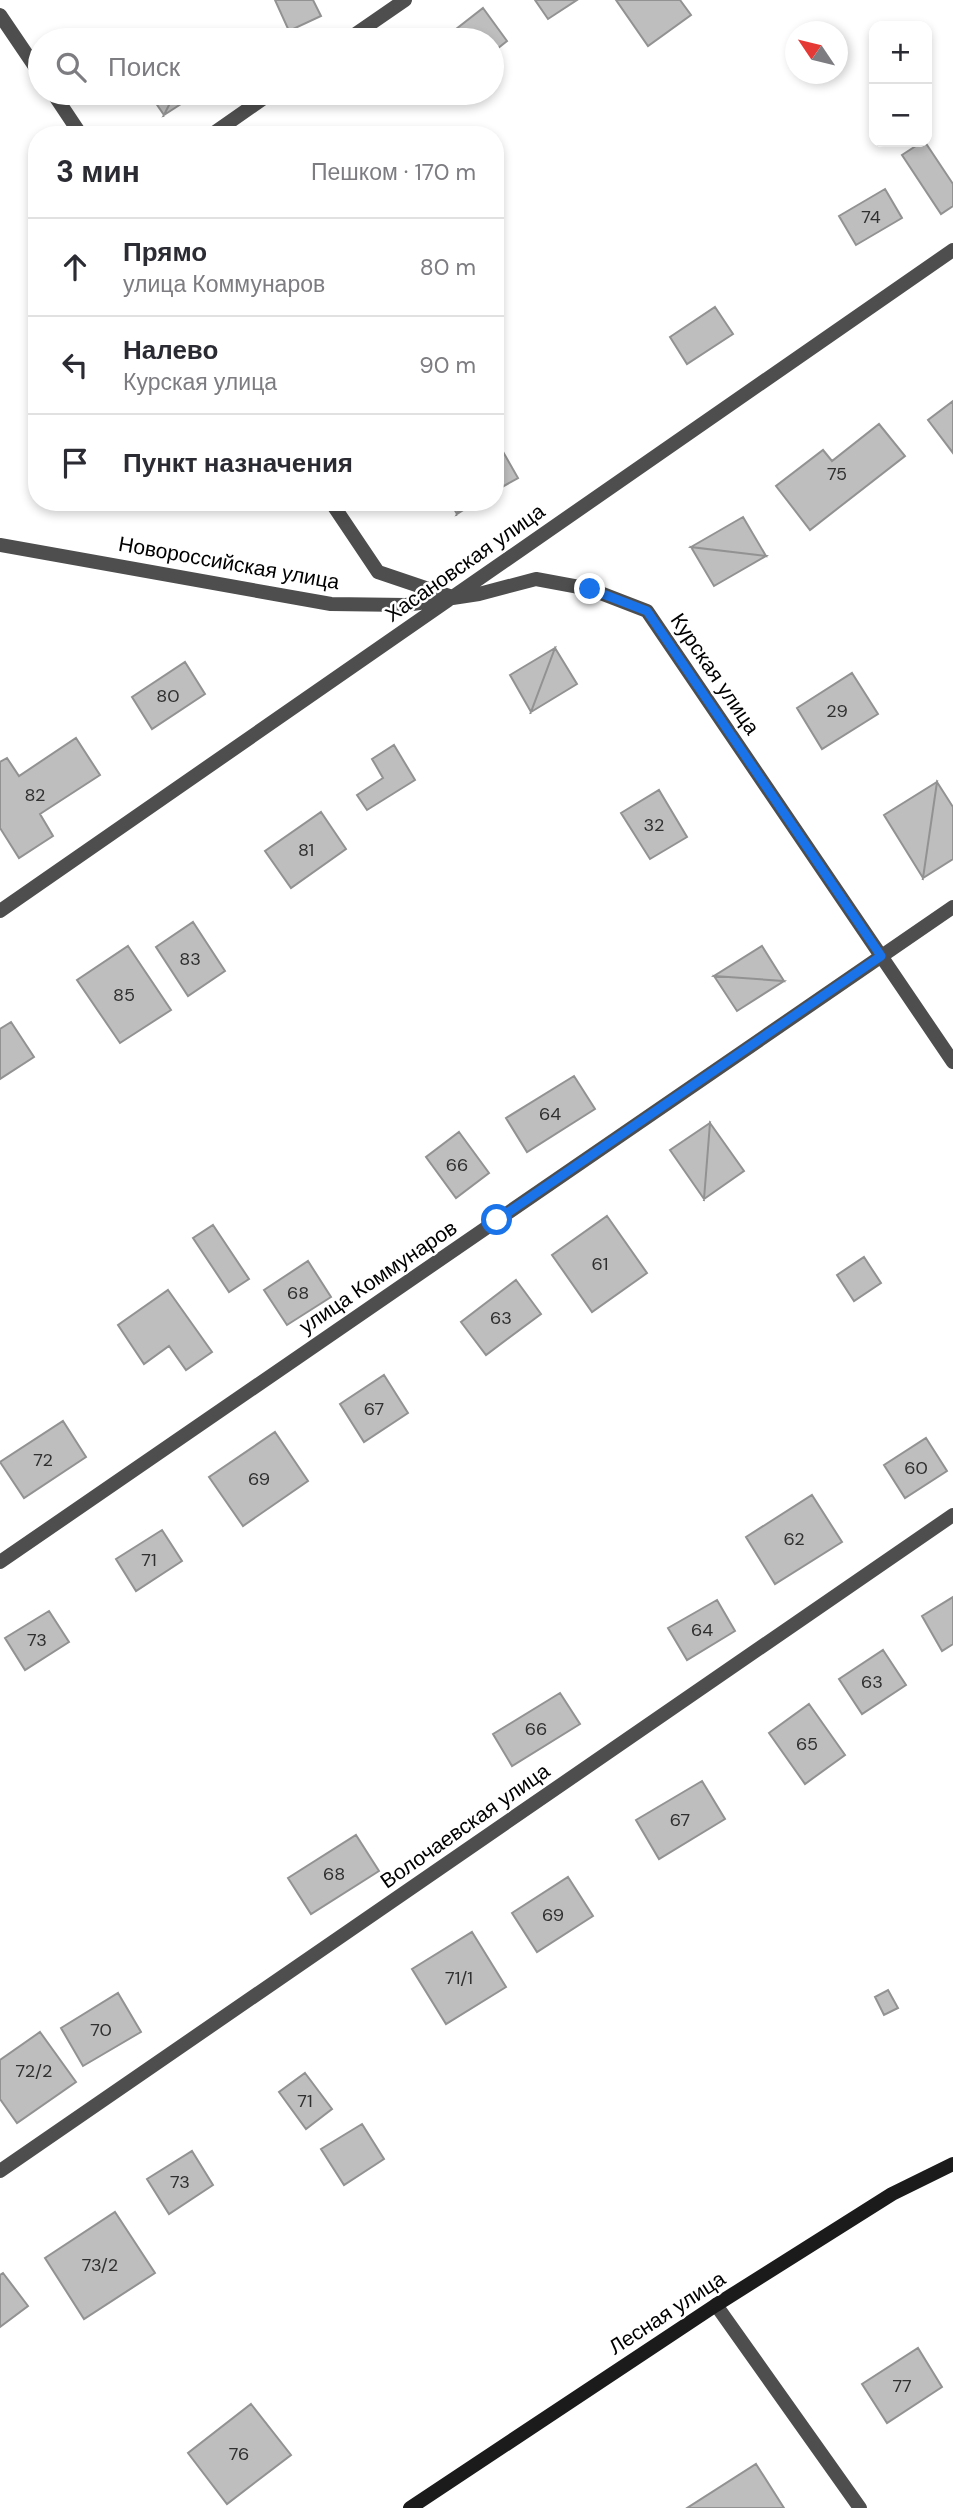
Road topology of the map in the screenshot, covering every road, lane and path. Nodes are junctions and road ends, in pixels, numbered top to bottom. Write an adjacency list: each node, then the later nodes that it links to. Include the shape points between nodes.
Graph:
1 (405, 0): 3 (street)
2 (0, 15): 4 (street)
3 (364, 28)
4 (28, 56)
5 (61, 105): 7 (street)
6 (254, 105): 8 (street)
7 (75, 126)
8 (224, 126)
9 (953, 250): 12 (street, Хасановская улица)
10 (337, 511): 12 (street, via 378,572)
11 (0, 545): 12 (street, Новороссийская улица, via 331,604 406,605)
12 (452, 597): 14 (street, Хасановская улица); 15 (street, Курская улица, via 536,579 590,589 647,611)
13 (953, 907): 15 (street, улица Коммунаров)
14 (0, 911)
15 (881, 956): 16 (street, Курская улица); 18 (street, улица Коммунаров)
16 (953, 1062)
17 (953, 1516): 20 (street, Волочаевская улица)
18 (0, 1562)
19 (953, 2164): 21 (street, Лесная улица, via 892,2194)
20 (0, 2171)
21 (716, 2305): 22 (street, Лесная улица); 23 (street)
22 (410, 2508)
23 (860, 2508)

